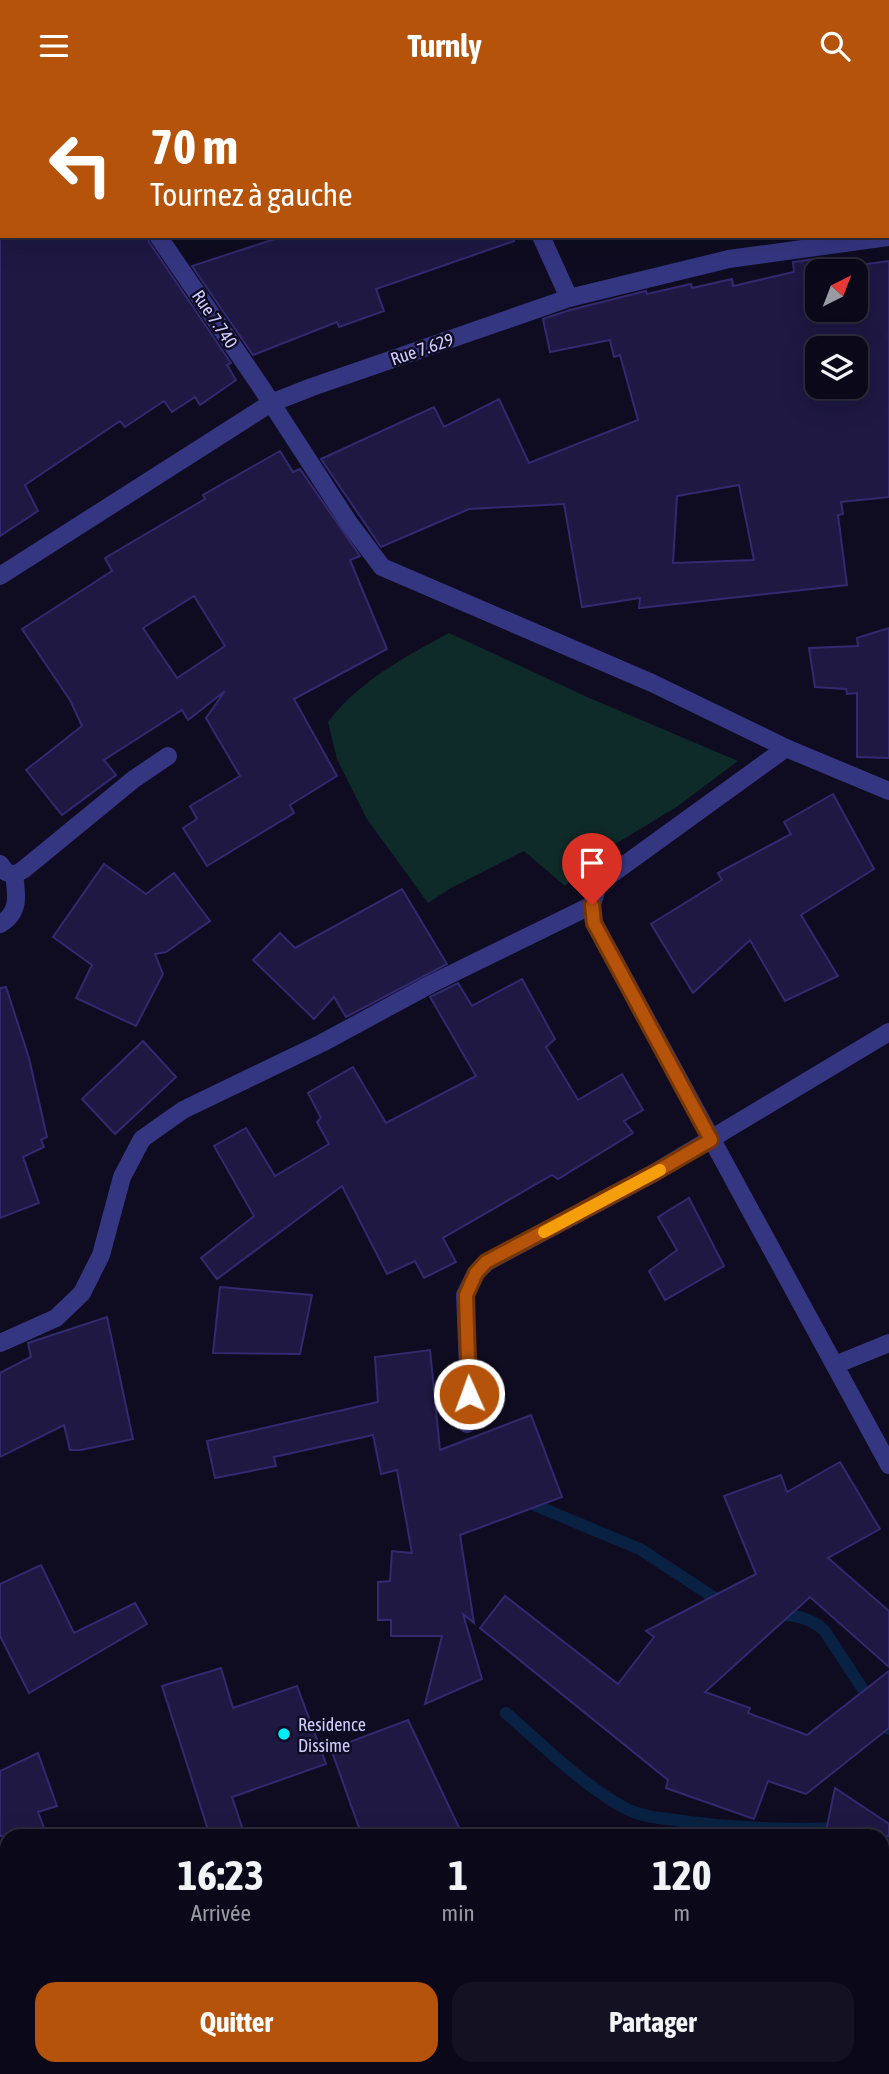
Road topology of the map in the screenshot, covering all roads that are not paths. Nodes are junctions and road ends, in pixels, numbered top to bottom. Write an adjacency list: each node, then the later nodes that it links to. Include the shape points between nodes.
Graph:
1 (159, 238): 5 (street, Rue 7.740)
2 (542, 238): 4 (street)
3 (882, 238): 4 (street, Rue 7.629, via 729,259)
4 (569, 298): 5 (street, Rue 7.629)
5 (271, 403): 6 (street, Rue 7.629); 7 (street, Rue 7.740, via 382,567 652,683)
6 (0, 576)
7 (786, 748): 9 (street, Rue 7.740); 11 (street, via 598,884)
8 (168, 756): 10 (street)
9 (889, 790)
10 (7, 869): 12 (street, via 17,899 9,919)
11 (592, 905): 14 (street, via 594,923); 15 (street, via 208,1097 142,1139 122,1177 101,1255 82,1293 55,1318)
12 (0, 924)
13 (889, 1032): 14 (street)
14 (711, 1140): 17 (street); 18 (street, via 486,1262 476,1273 466,1295)
15 (0, 1343)
16 (889, 1343): 17 (street)
17 (835, 1365): 19 (street)
18 (467, 1424)
19 (889, 1465)

